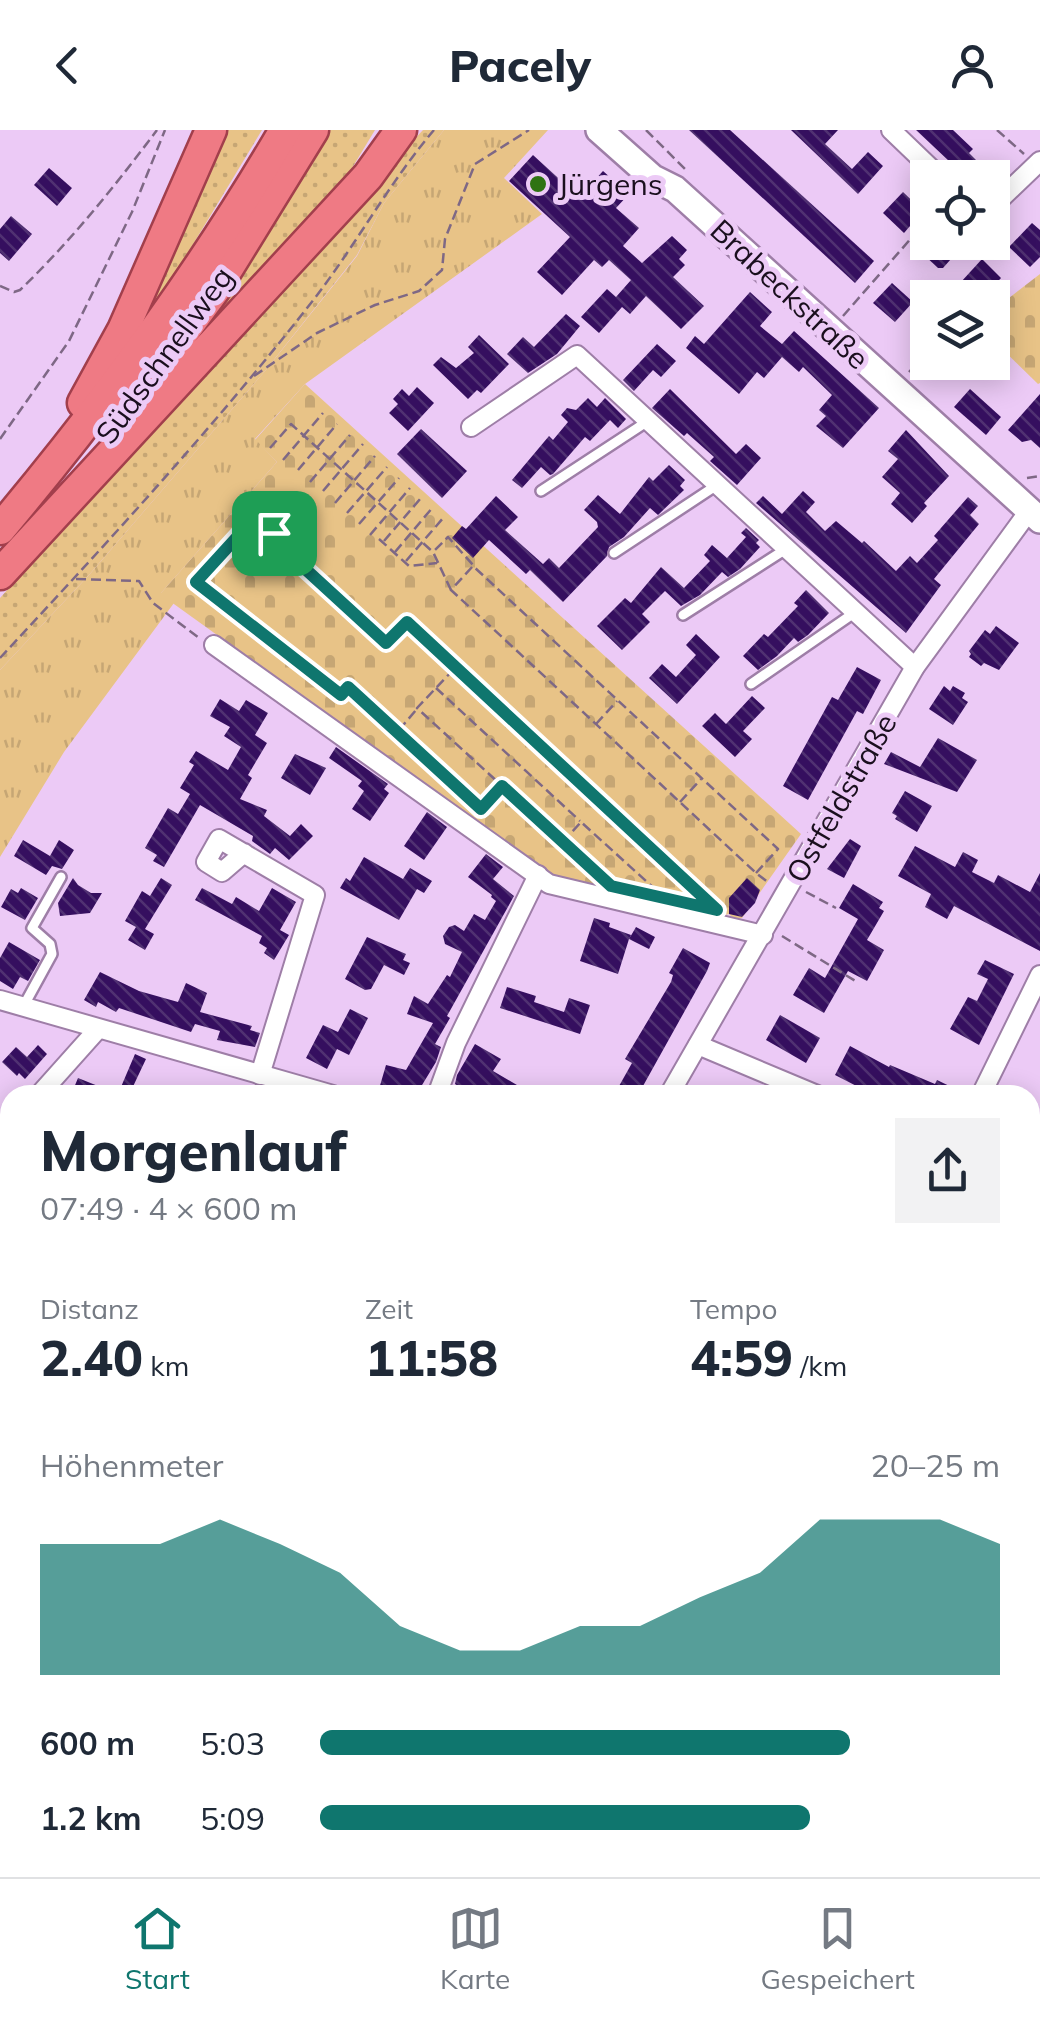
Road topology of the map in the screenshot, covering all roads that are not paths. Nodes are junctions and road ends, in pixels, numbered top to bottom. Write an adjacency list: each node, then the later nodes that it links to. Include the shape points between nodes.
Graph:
1 (211, 130): 18 (highway, via 123,330)
2 (286, 130): 18 (highway, Südschnellweg, via 196,275)
3 (313, 130): 23 (highway, Südschnellweg, via 160,366)
4 (384, 130): 13 (highway)
5 (401, 130): 13 (highway)
6 (599, 130): 11 (main road, Brabeckstraße)
7 (622, 130): 11 (main road, Brabeckstraße, via 663,168)
8 (891, 130): 9 (street)
9 (922, 160)
10 (1038, 163): 12 (street)
11 (675, 189): 19 (main road, Brabeckstraße)
12 (1010, 190)
13 (332, 212): 23 (highway)
14 (648, 421): 15 (street, via 577,355); 16 (street); 17 (lane)
15 (471, 427)
16 (717, 485): 21 (street); 22 (lane)
17 (542, 491)
18 (25, 500): 20 (highway, Südschnellweg)
19 (1034, 515): 27 (street, Ostfeldstraße)
20 (0, 529)
21 (786, 549): 24 (street); 25 (lane)
22 (614, 553)
23 (0, 571)
24 (854, 612): 27 (street); 28 (lane)
25 (683, 615)
26 (214, 645): 30 (street)
27 (915, 667): 32 (street, Ostfeldstraße)
28 (750, 684)
29 (244, 853): 38 (street, via 315,895)
30 (538, 875): 32 (street, via 550,884); 41 (street)
31 (61, 877): 35 (lane, via 32,928 52,954)
32 (765, 931): 37 (street, Ostfeldstraße)
33 (1040, 975): 44 (street)
34 (0, 1000): 35 (street)
35 (23, 1007): 36 (street)
36 (98, 1029): 38 (street); 39 (street)
37 (698, 1045): 42 (street, Ostfeldstraße); 43 (street)
38 (260, 1074): 40 (street)
39 (48, 1085)
40 (298, 1085)
41 (441, 1085)
42 (676, 1085)
43 (793, 1085)
44 (986, 1085)

